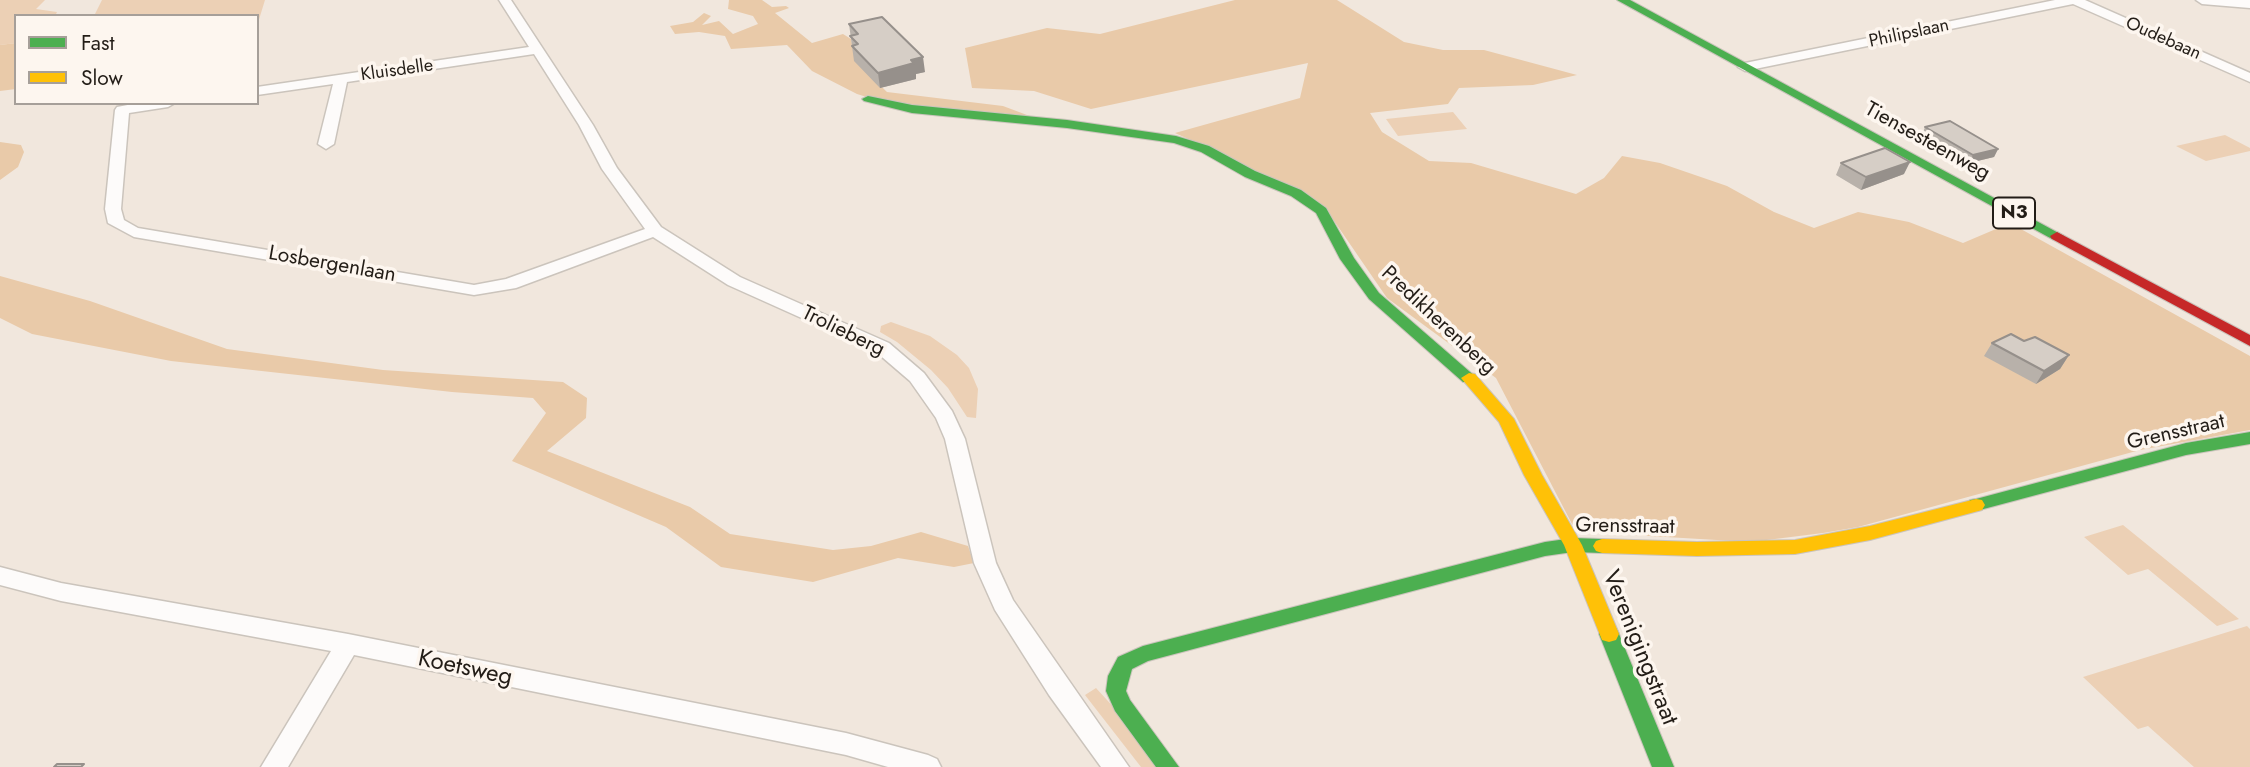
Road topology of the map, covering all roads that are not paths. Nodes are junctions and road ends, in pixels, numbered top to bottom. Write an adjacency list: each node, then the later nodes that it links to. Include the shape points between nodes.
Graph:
1 (505, 0): 6 (street, Trolieberg)
2 (1622, 0): 7 (street, Tiensesteenweg / N3)
3 (2074, 0): 7 (street, Philipslaan); 8 (street, Oudebaan)
4 (2202, 0): 5 (street)
5 (2250, 4)
6 (536, 50): 9 (street, Kluisdelle); 15 (street, Trolieberg, via 610,169)
7 (1745, 67): 16 (street, Tiensesteenweg / N3)
8 (2250, 78)
9 (341, 79): 10 (street, Kluisdelle); 14 (street)
10 (259, 91)
11 (868, 99): 18 (street, Predikherenberg, via 912,109 1176,140 1296,193 1321,211 1374,296 1479,386 1506,419)
12 (155, 105): 13 (street)
13 (122, 110): 15 (street, Losbergenlaan, via 113,209 116,223 134,232 474,290 510,284)
14 (326, 144)
15 (655, 231): 24 (street, Trolieberg, via 734,281 882,348 916,377 945,416 955,439 985,563 1003,604)
16 (2250, 341)
17 (2250, 438): 18 (street, Grensstraat, via 2186,449 1870,533 1795,547)
18 (1573, 545): 25 (street, Grensstraat, via 1180,644 1125,663 1116,691); 26 (street, Verenigingstraat)
19 (0, 576): 20 (street, Koetsweg, via 61,592)
20 (348, 644): 21 (street, Koetsweg); 22 (street)
21 (894, 761): 23 (street, Koetsweg)
22 (274, 767)
23 (928, 767)
24 (1116, 767)
25 (1168, 767)
26 (1663, 767)

